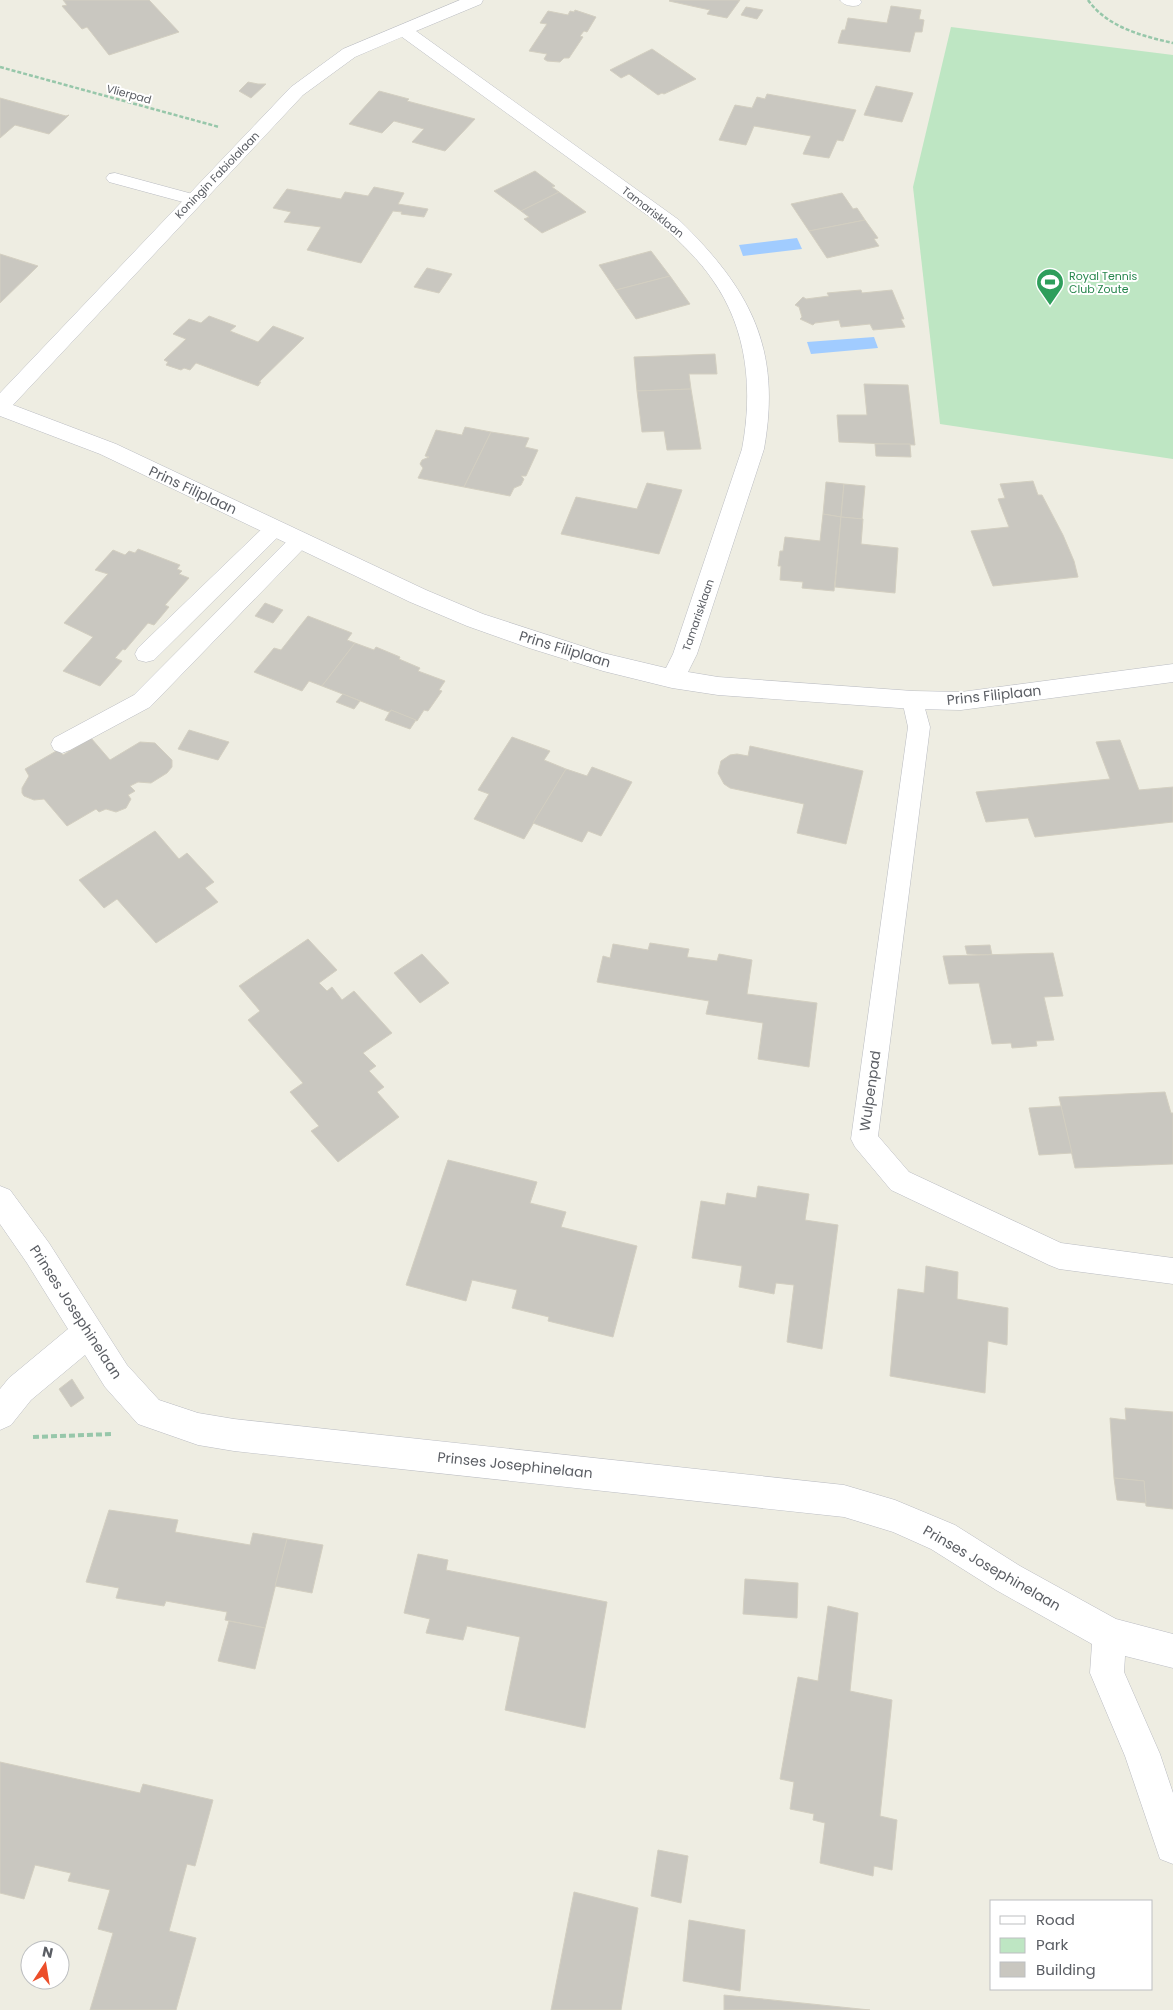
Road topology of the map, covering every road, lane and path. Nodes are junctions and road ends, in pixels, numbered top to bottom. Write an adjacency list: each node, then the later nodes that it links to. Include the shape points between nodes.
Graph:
1 (475, 0): 3 (street, Koningin Fabiolalaan)
2 (1088, 0): 4 (path, via 1096,11 1120,25)
3 (404, 30): 6 (street, Koningin Fabiolalaan, via 349,53 298,91); 14 (street, Tamarisklaan, via 672,224 705,257 742,315 759,375 759,407 753,448 685,654)
4 (1173, 43)
5 (0, 67): 6 (path, Vlierpad)
6 (254, 137): 8 (street, Koningin Fabiolalaan)
7 (114, 178): 8 (lane)
8 (194, 200): 9 (street, Koningin Fabiolalaan)
9 (0, 407): 10 (street, Prins Filiplaan, via 108,450)
10 (275, 528): 11 (street, Prins Filiplaan); 12 (lane)
11 (300, 540): 14 (street, Prins Filiplaan, via 475,620 537,642); 16 (lane, via 142,701)
12 (146, 654)
13 (1173, 673): 15 (street, Prins Filiplaan, via 961,701)
14 (672, 679): 15 (street, Prins Filiplaan, via 718,686)
15 (913, 700): 18 (lane, Wulpenpad, via 919,727 864,1139 900,1181 1059,1256)
16 (62, 744)
17 (0, 1200): 19 (street, Prinses Josephinelaan)
18 (1173, 1271)
19 (88, 1332): 20 (street, Prinses Josephinelaan, via 116,1376); 21 (street, via 20,1389)
20 (149, 1413): 22 (path, via 130,1433); 23 (street, Prinses Josephinelaan, via 198,1429 234,1435 844,1502 895,1516 943,1537)
21 (0, 1414)
22 (26, 1437)
23 (1110, 1635): 24 (street, Prinses Josephinelaan); 25 (street, via 1107,1673 1142,1754)
24 (1173, 1651)
25 (1173, 1846)

